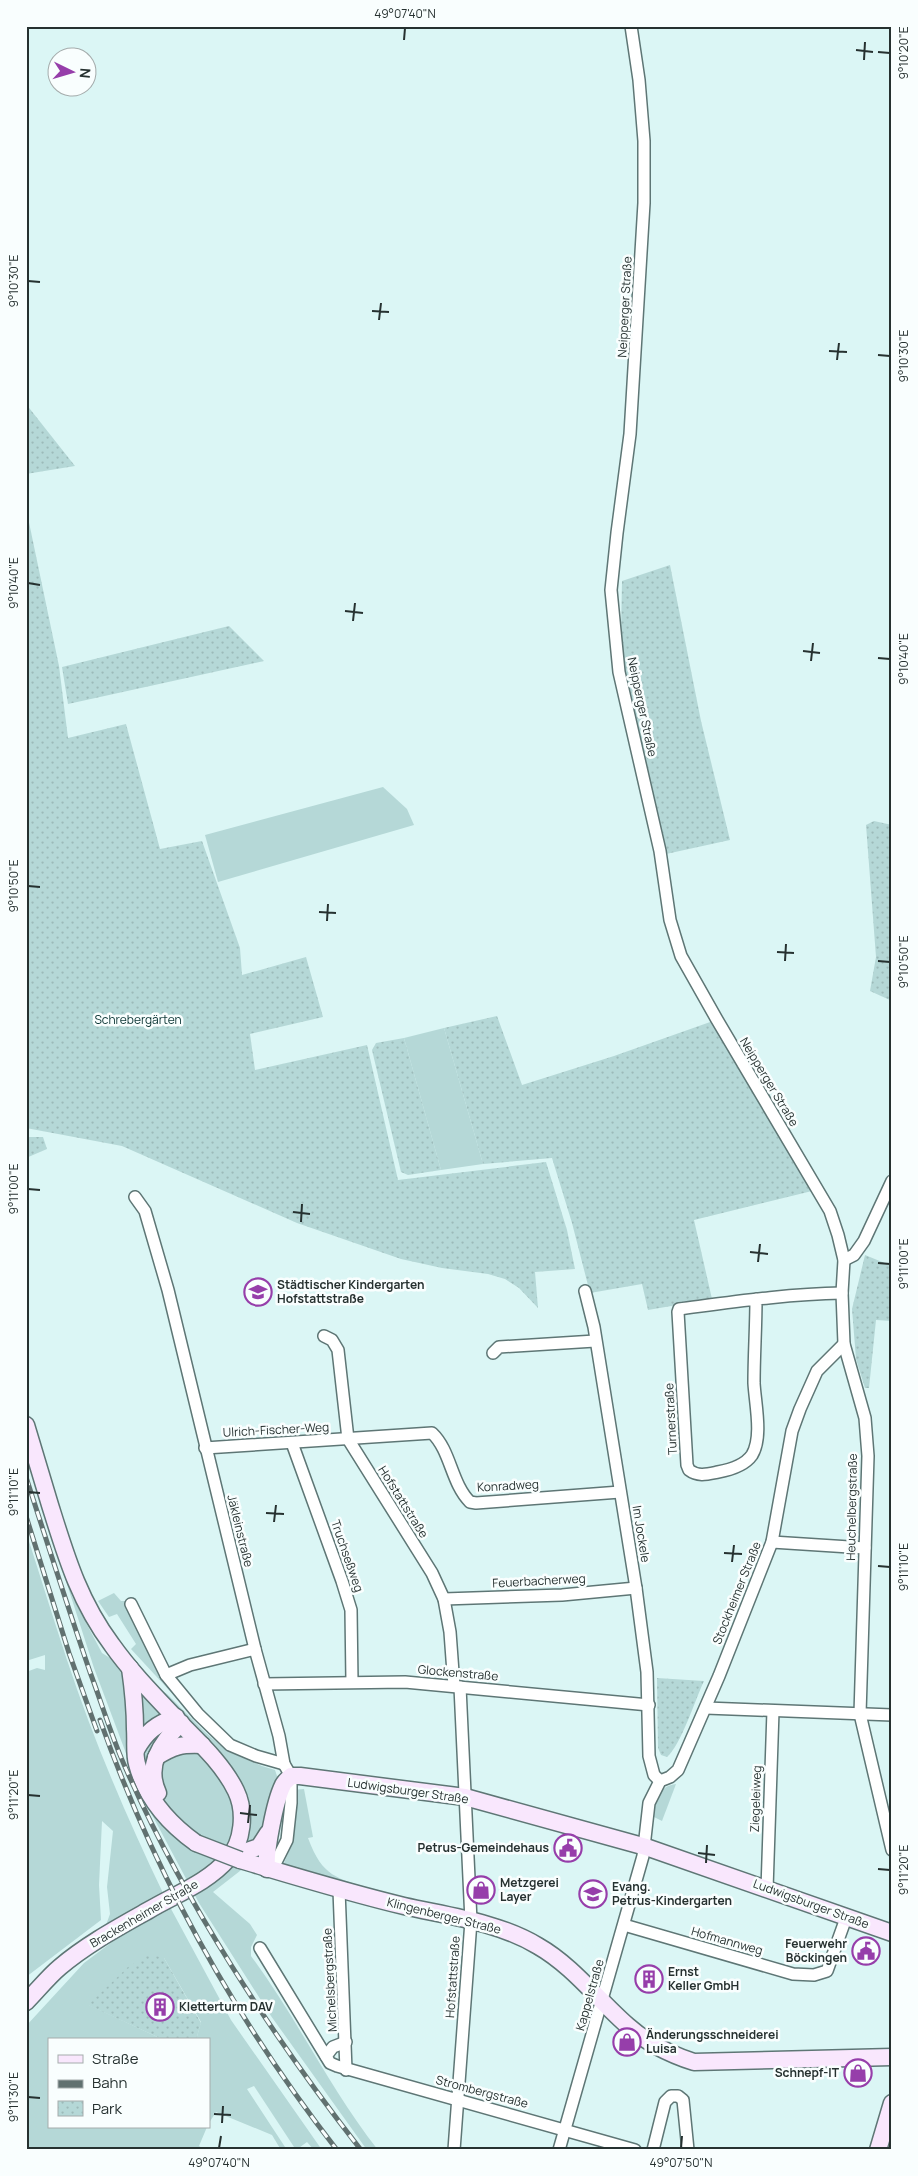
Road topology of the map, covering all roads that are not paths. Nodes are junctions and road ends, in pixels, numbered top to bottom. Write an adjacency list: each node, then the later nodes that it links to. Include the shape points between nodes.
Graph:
1 (631, 26): 4 (street, Neipperger Straße, via 643,133 644,203 634,390 612,590 619,672 660,851 670,920 681,956 830,1211)
2 (892, 1180): 4 (street, via 864,1241 854,1256)
3 (135, 1197): 15 (street, Jäkleinstraße, via 146,1211 190,1374)
4 (844, 1260): 6 (street, Heuchelbergstraße)
5 (585, 1290): 9 (street, Im Jockele)
6 (842, 1293): 7 (street, Turnerstraße); 10 (street, Heuchelbergstraße)
7 (756, 1299): 7 (street, Turnerstraße, via 679,1309 687,1465 696,1474 708,1475 739,1465 751,1456 754,1448 757,1431 754,1384)
8 (324, 1336): 13 (street, Hofstattstraße, via 332,1340 338,1350)
9 (595, 1342): 11 (street, via 500,1347); 16 (street, Im Jockele)
10 (844, 1344): 17 (street, Stockheimer Straße, via 816,1371 792,1431); 18 (street, Heuchelbergstraße, via 865,1418 868,1456)
11 (493, 1353)
12 (26, 1425): 23 (street, via 81,1597 111,1645)
13 (348, 1439): 14 (street, Ulrich-Fischer-Weg); 16 (street, Konradweg, via 432,1433 470,1502); 20 (street, Hofstattstraße, via 432,1573)
14 (292, 1443): 15 (street, Ulrich-Fischer-Weg); 25 (street, Truchseßweg, via 351,1610)
15 (205, 1448): 22 (street, Jäkleinstraße)
16 (620, 1492): 19 (street, Im Jockele)
17 (772, 1542): 18 (street); 29 (street, Stockheimer Straße)
18 (865, 1548): 31 (street, Heuchelbergstraße)
19 (636, 1588): 20 (street, Feuerbacherweg, via 562,1595); 28 (street, Im Jockele)
20 (444, 1599): 27 (street, Hofstattstraße)
21 (131, 1604): 24 (street, Ludwigsburger Straße)
22 (255, 1649): 24 (street, via 190,1665); 26 (street, Jäkleinstraße)
23 (130, 1668): 33 (street); 35 (street, Klingenberger Straße)
24 (166, 1675): 37 (street, Ludwigsburger Straße, via 198,1714 230,1745)
25 (352, 1682): 26 (street, Glockenstraße); 27 (street, Glockenstraße)
26 (264, 1684): 37 (street, Jäkleinstraße)
27 (457, 1686): 28 (street, Glockenstraße); 39 (street, Hofstattstraße)
28 (649, 1705): 38 (street, Im Jockele, via 649,1756 654,1775)
29 (706, 1708): 30 (street); 38 (street, Stockheimer Straße, via 678,1770)
30 (773, 1711): 31 (street); 46 (street, Ziegeleiweg)
31 (860, 1714): 32 (street); 43 (street, Heuchelbergstraße)
32 (892, 1715)
33 (178, 1720): 34 (street); 35 (street, via 153,1727); 36 (street)
34 (202, 1745): 36 (street, via 182,1744); 53 (street, Brackenheimer Straße, via 237,1792 241,1833 229,1858 196,1885 104,1936 60,1967)
35 (136, 1750): 41 (street, Klingenberger Straße, via 136,1763 163,1816 179,1831)
36 (154, 1758): 41 (street, via 153,1778 160,1797 168,1810)
37 (287, 1770): 39 (street, Ludwigsburger Straße); 40 (street); 45 (street, Jäkleinstraße, via 292,1803 287,1840 276,1862)
38 (660, 1781): 42 (street, Stockheimer Straße, via 649,1803)
39 (465, 1798): 42 (street, Ludwigsburger Straße); 49 (street, Hofstattstraße)
40 (271, 1829): 44 (street, via 260,1847); 45 (street)
41 (199, 1839): 44 (street, Klingenberger Straße, bridge)
42 (646, 1847): 46 (street, Ludwigsburger Straße); 50 (street, Kappelstraße)
43 (892, 1850)
44 (242, 1856): 45 (street, Klingenberger Straße)
45 (267, 1868): 47 (street, Klingenberger Straße)
46 (768, 1889): 48 (street, Ludwigsburger Straße)
47 (339, 1890): 49 (street, Klingenberger Straße); 55 (street, Michelsbergstraße)
48 (846, 1918): 50 (street, Hofmannweg, via 827,1971 814,1974 793,1974); 51 (street, Ludwigsburger Straße)
49 (471, 1921): 54 (street, Klingenberger Straße, via 538,1946 570,1970); 59 (street, Hofstattstraße)
50 (624, 1925): 54 (street, Kappelstraße)
51 (892, 1933)
52 (260, 1948): 56 (street, Strombergstraße)
53 (26, 2002)
54 (603, 2002): 57 (street, Klingenberger Straße, via 653,2044 694,2062); 61 (street, Kappelstraße)
55 (346, 2042): 56 (street, via 333,2047); 58 (street, Michelsbergstraße)
56 (326, 2056): 58 (street, Strombergstraße, via 330,2063)
57 (892, 2056)
58 (346, 2070): 59 (street, Strombergstraße)
59 (457, 2100): 61 (street, Strombergstraße); 62 (street, Hofstattstraße)
60 (892, 2103): 67 (street)
61 (564, 2129): 63 (street, Kappelstraße); 64 (street, Strombergstraße)
62 (454, 2150)
63 (559, 2150)
64 (635, 2150)
65 (653, 2150): 66 (street, via 665,2102 672,2096 678,2096 685,2105)
66 (688, 2150)
67 (878, 2150)

